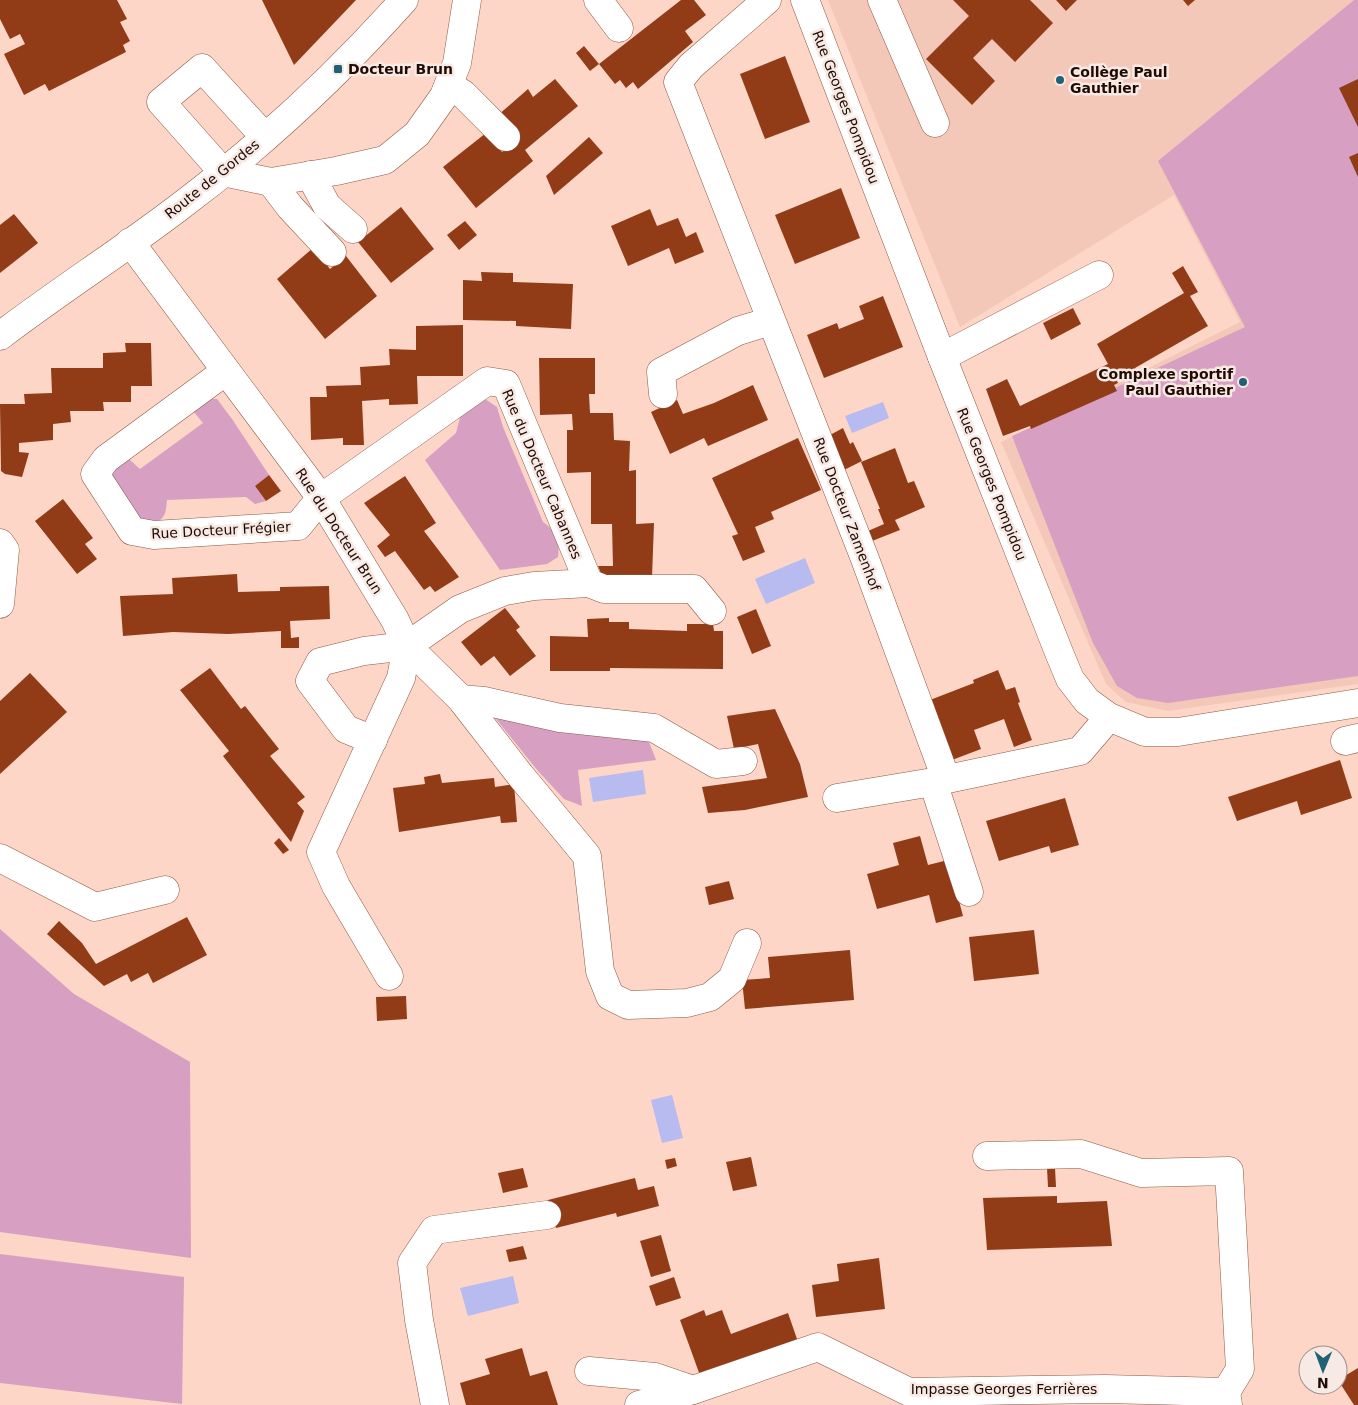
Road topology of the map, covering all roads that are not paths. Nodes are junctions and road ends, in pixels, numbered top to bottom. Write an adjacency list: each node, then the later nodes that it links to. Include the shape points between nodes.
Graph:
1 (404, 0): 10 (street, Route de Gordes, via 338,69)
2 (467, 0): 8 (street, via 457,63)
3 (598, 0): 7 (street)
4 (767, 0): 19 (street, Rue Docteur Zamenhof, via 691,66 678,82)
5 (882, 0): 9 (street)
6 (811, 3): 21 (street, Rue Georges Pompidou)
7 (619, 28)
8 (448, 85): 11 (street, via 463,94); 13 (street, via 444,96 417,134 385,160)
9 (935, 123)
10 (265, 137): 12 (street, Route de Gordes); 12 (street, via 202,68 161,102)
11 (506, 137)
12 (223, 172): 14 (street); 16 (street, Route de Gordes)
13 (310, 175): 14 (street); 15 (street, via 327,206)
14 (271, 182): 17 (street)
15 (353, 229)
16 (130, 242): 20 (street, Route de Gordes); 22 (street, Rue du Docteur Brun)
17 (332, 252)
18 (1099, 275): 21 (street)
19 (771, 320): 23 (street, via 738,331 661,372); 35 (street, Rue Docteur Zamenhof, via 861,550)
20 (0, 336)
21 (942, 357): 32 (street, Rue Georges Pompidou, via 1070,679 1087,701)
22 (226, 371): 24 (street, Rue du Docteur Brun); 24 (street, Rue Docteur Frégier, via 106,459 95,474 132,531 154,535 298,526)
23 (663, 394)
24 (321, 498): 26 (street, Rue du Docteur Cabannes, via 487,381 506,384); 29 (street, Rue du Docteur Brun, via 395,620)
25 (0, 543): 27 (street, via 5,550)
26 (589, 583): 28 (street, via 604,589 694,589); 29 (street, via 505,591 460,609)
27 (0, 604)
28 (712, 611)
29 (407, 646): 30 (street); 33 (street, via 401,678); 33 (street, via 320,662 310,681 346,729)
30 (461, 699): 34 (street, via 560,718 654,728 716,764); 40 (street, via 587,856 600,971 610,996 628,1005 687,1003 710,996 732,980)
31 (1358, 702): 32 (street, Rue Georges Pompidou, via 1178,732 1145,732)
32 (1109, 717): 35 (street, via 1080,751)
33 (373, 740): 41 (street, via 322,852 336,886)
34 (743, 761)
35 (940, 780): 36 (street); 39 (street, Rue Docteur Zamenhof)
36 (837, 798)
37 (0, 858): 38 (street, via 95,906)
38 (165, 890)
39 (969, 892)
40 (747, 943)
41 (389, 976)
42 (987, 1156): 46 (street, via 1081,1154 1141,1173 1229,1171 1240,1369)
43 (547, 1216): 47 (street, via 434,1230 412,1264)
44 (589, 1371): 45 (street, via 655,1377)
45 (693, 1390): 46 (street, Impasse Georges Ferrières, via 818,1347 909,1392 1105,1389); 48 (street, Impasse Georges Ferrières)
46 (1227, 1399)
47 (435, 1405)
48 (638, 1405)

